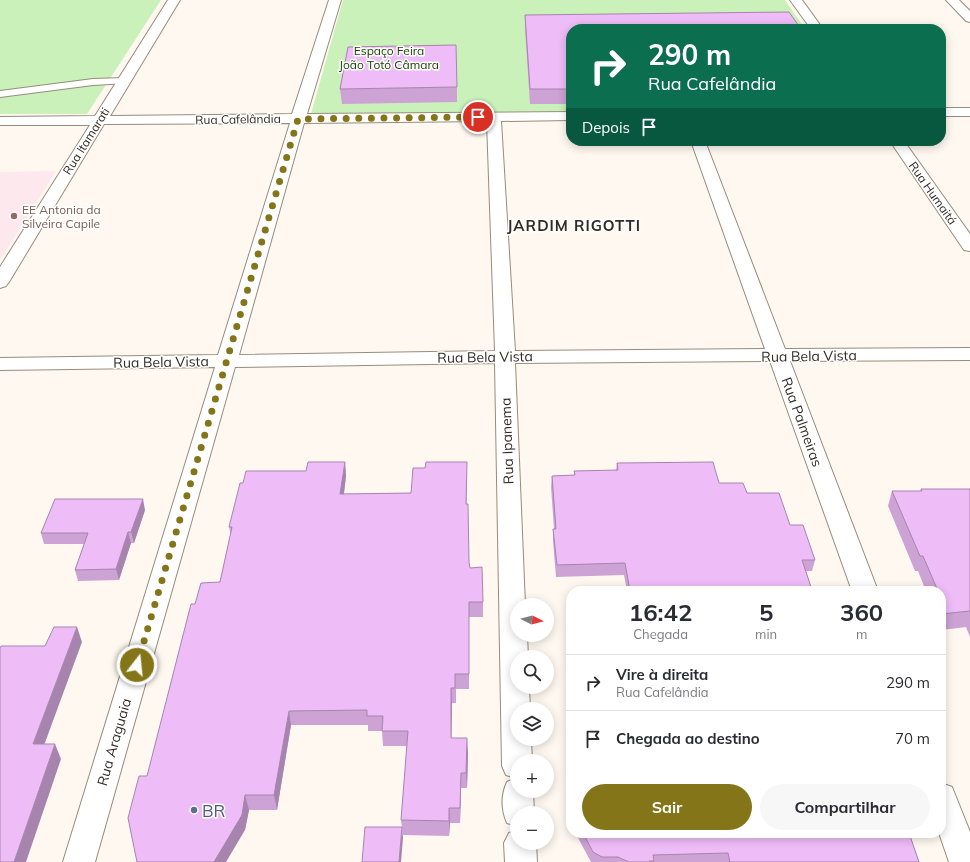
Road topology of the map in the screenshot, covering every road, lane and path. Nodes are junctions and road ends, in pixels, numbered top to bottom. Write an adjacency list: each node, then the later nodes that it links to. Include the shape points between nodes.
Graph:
1 (174, 0): 7 (street, Rua Itamarati)
2 (334, 0): 13 (street, Rua Araguaia)
3 (796, 0): 6 (street)
4 (952, 0): 5 (street)
5 (970, 18)
6 (813, 24)
7 (124, 81): 8 (lane, via 93,82); 15 (street, Rua Itamarati)
8 (0, 94)
9 (946, 112): 10 (street)
10 (970, 112)
11 (566, 116): 12 (street, Rua Cafelândia)
12 (494, 117): 13 (street, Rua Cafelândia); 22 (street, Rua Ipanema)
13 (298, 119): 15 (street, Rua Cafelândia); 23 (street, Rua Araguaia)
14 (0, 121): 15 (street, Rua Cafelândia)
15 (98, 121): 19 (street, Rua Itamarati)
16 (700, 146): 21 (street, Rua Palmeiras)
17 (900, 146): 18 (street, Rua Humaitá)
18 (970, 246)
19 (0, 282)
20 (970, 354): 21 (street, Rua Bela Vista)
21 (778, 356): 22 (street, Rua Bela Vista); 25 (street, Rua Palmeiras)
22 (505, 357): 23 (street, Rua Bela Vista); 26 (street, Rua Ipanema)
23 (227, 361): 24 (street, Rua Bela Vista); 29 (street, Rua Araguaia)
24 (0, 364)
25 (863, 586)
26 (517, 754)
27 (946, 810): 31 (street)
28 (520, 850): 30 (street)
29 (79, 862)
30 (521, 862)
31 (965, 862)

